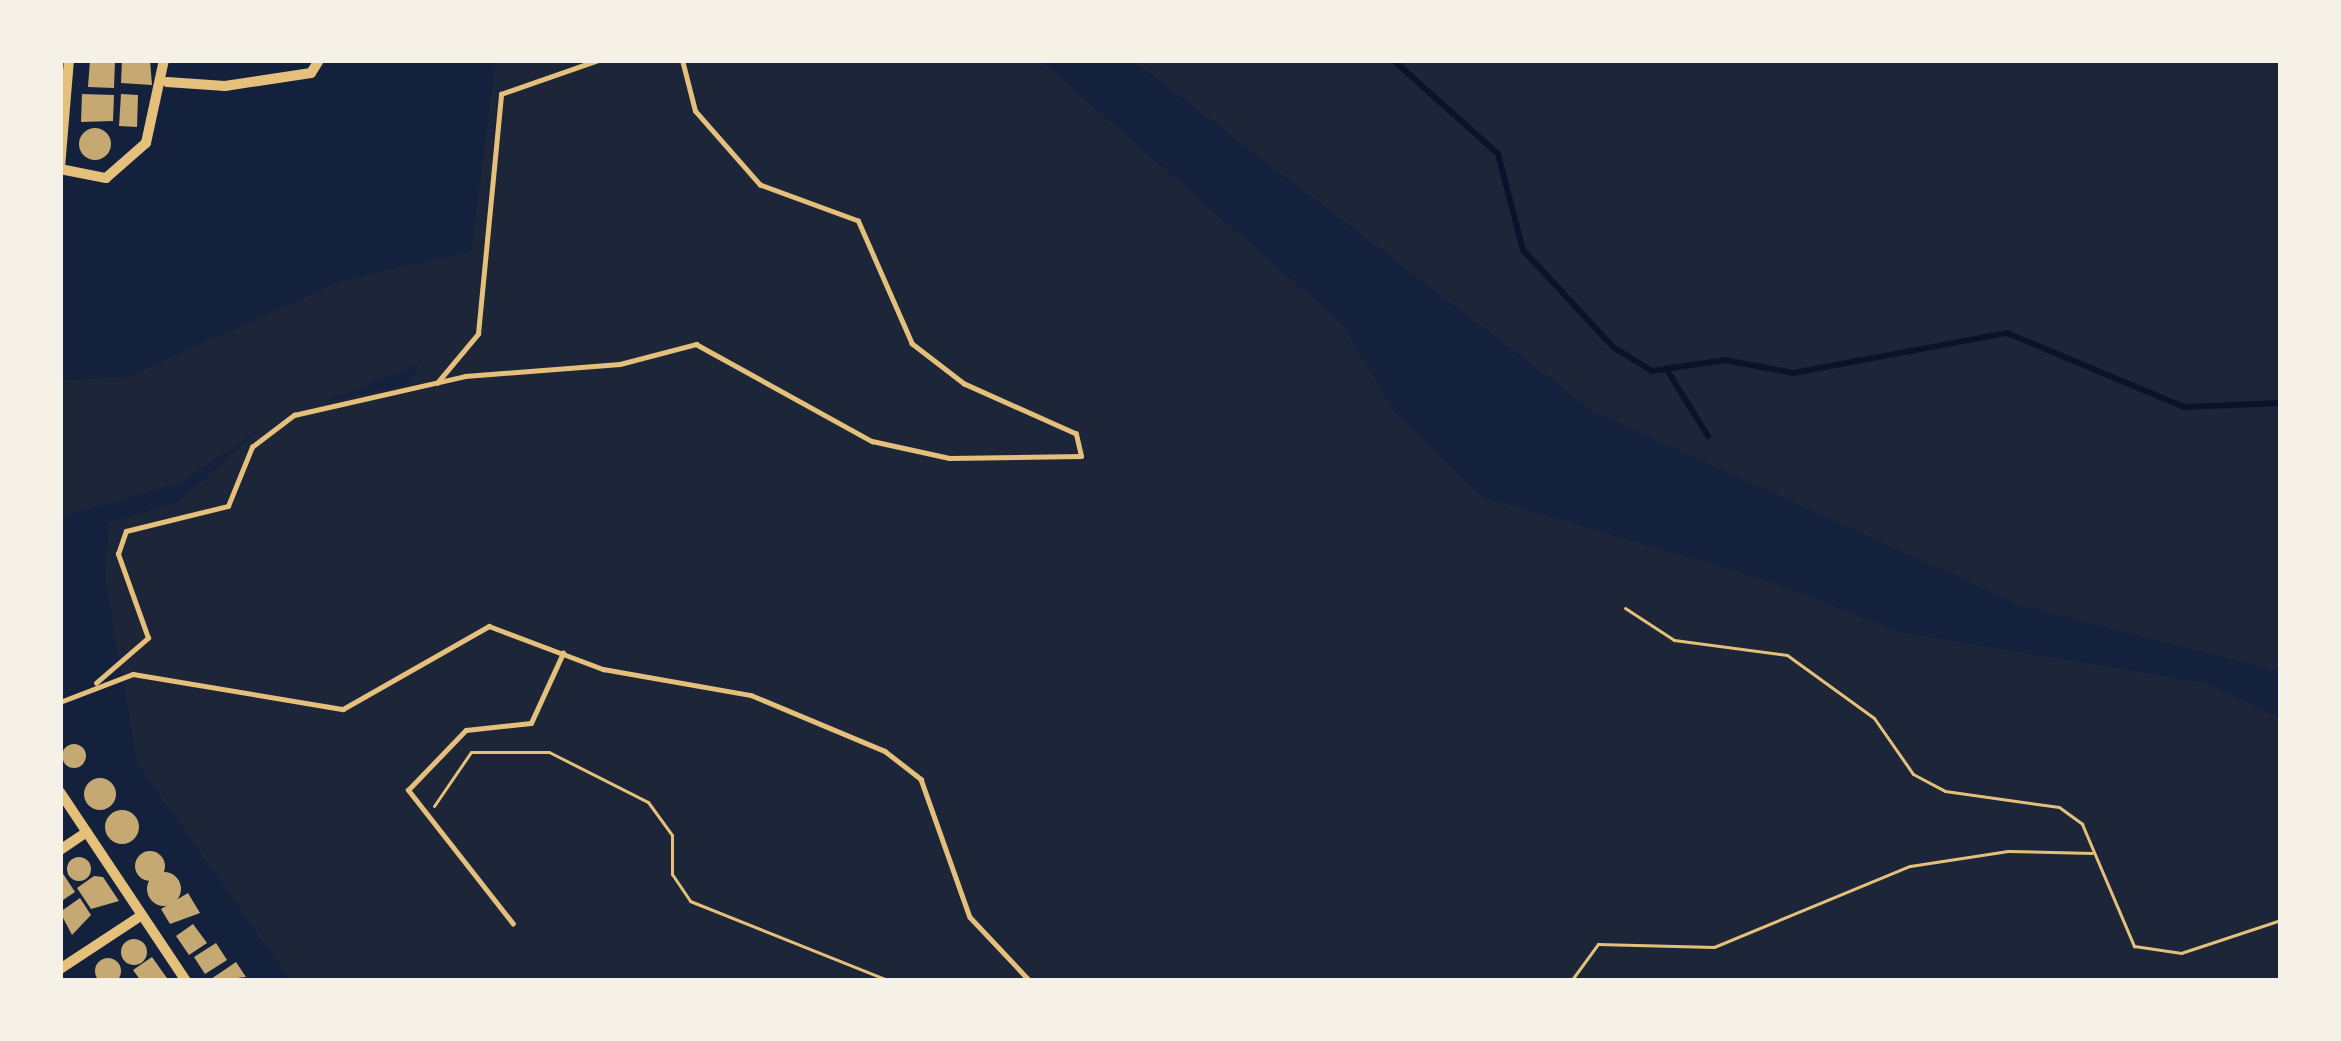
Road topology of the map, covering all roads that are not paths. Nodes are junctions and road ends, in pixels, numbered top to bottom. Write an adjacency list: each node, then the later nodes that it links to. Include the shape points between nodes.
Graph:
1 (69, 60): 7 (street)
2 (164, 60): 6 (street)
3 (319, 60): 6 (street, via 311,73 225,86)
4 (598, 60): 8 (lane, via 501,94 478,334)
5 (682, 60): 8 (lane, via 695,111 760,185 858,220 912,344 964,384 1076,434 1081,456 949,458 872,442 710,345)
6 (167, 82): 7 (street, via 146,143 106,178)
7 (60, 168)
8 (437, 383): 10 (lane, via 294,415 252,446 228,506 126,531 118,554 148,638)
9 (563, 653): 10 (lane, via 489,626 470,630 343,709 133,674); 16 (lane, via 531,723 483,722 415,775 409,802); 19 (lane, via 752,695 900,759 936,809 970,917)
10 (96, 683): 11 (lane)
11 (60, 702)
12 (60, 792): 13 (street)
13 (87, 832): 14 (street); 15 (street)
14 (60, 850)
15 (142, 915): 17 (street); 18 (street)
16 (513, 925)
17 (60, 969)
18 (186, 981)
19 (1030, 981)

